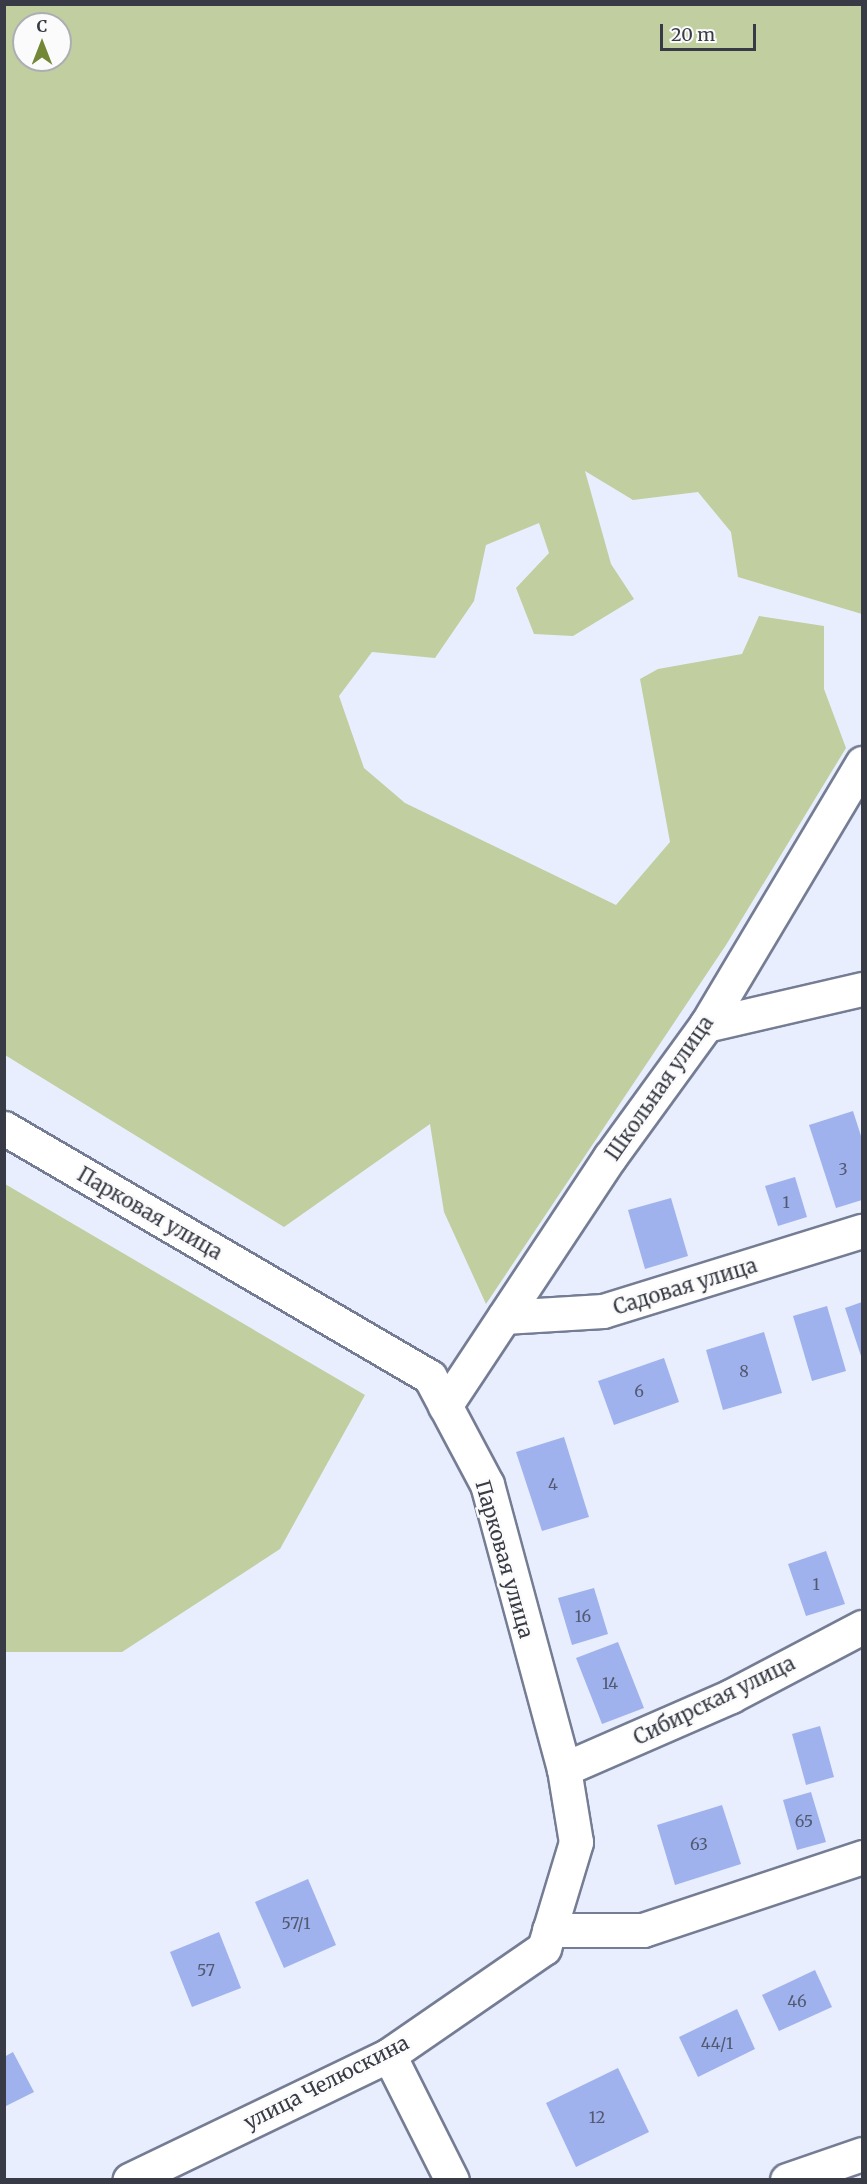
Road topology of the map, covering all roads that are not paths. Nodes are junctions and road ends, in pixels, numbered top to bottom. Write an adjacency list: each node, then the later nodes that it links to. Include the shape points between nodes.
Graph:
1 (862, 763): 3 (street, Школьная улица)
2 (862, 989): 3 (street)
3 (706, 1025): 6 (street, Школьная улица, via 610,1157)
4 (4, 1128): 7 (street, Парковая улица, via 430,1377)
5 (862, 1231): 6 (street, Садовая улица, via 603,1311)
6 (504, 1317): 7 (street, Школьная улица)
7 (445, 1406): 9 (street, Парковая улица, via 487,1484)
8 (862, 1627): 9 (street, Сибирская улица, via 731,1696)
9 (564, 1769): 11 (street, Парковая улица, via 576,1842)
10 (862, 1857): 11 (street, via 643,1930)
11 (547, 1939): 12 (street, улица Челюскина)
12 (389, 2055): 14 (street, улица Челюскина); 15 (street)
13 (862, 2154): 16 (street)
14 (129, 2180)
15 (452, 2180)
16 (787, 2180)

